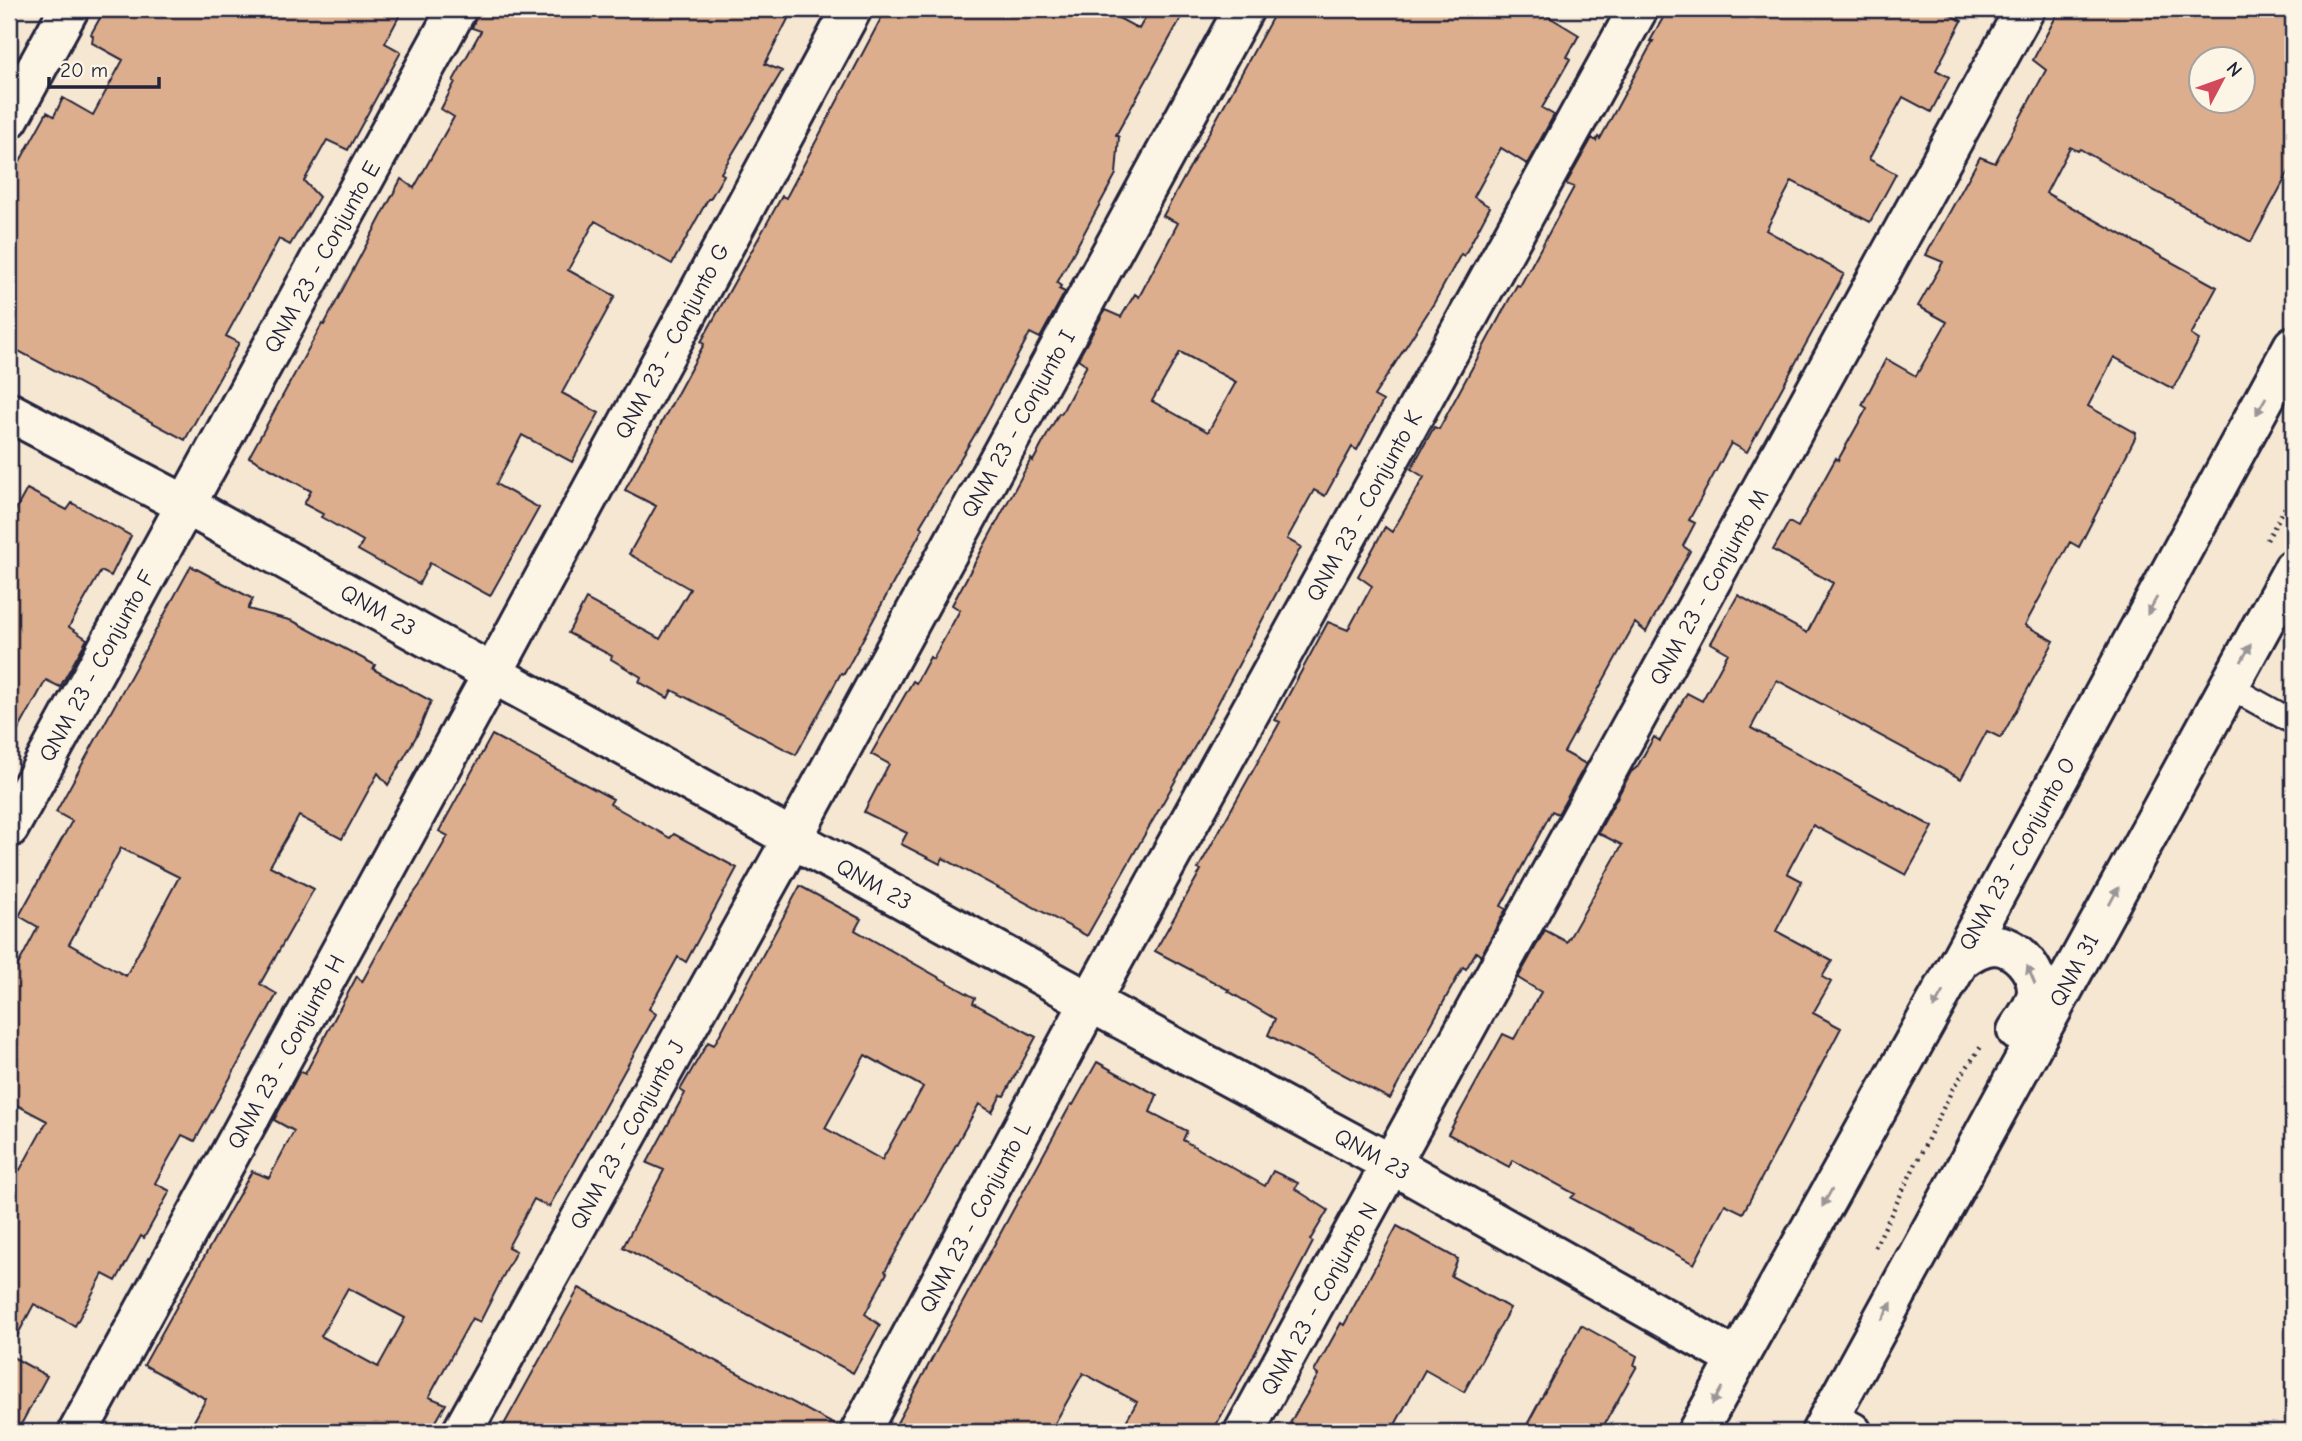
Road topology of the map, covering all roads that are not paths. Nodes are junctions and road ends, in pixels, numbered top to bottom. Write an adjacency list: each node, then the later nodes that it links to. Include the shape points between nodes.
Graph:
1 (69, 9): 7 (street)
2 (457, 9): 10 (street, QNM 23 - Conjunto E)
3 (852, 9): 12 (street, QNM 23 - Conjunto G)
4 (1244, 9): 16 (street, QNM 23 - Conjunto I)
5 (1638, 9): 18 (street, QNM 23 - Conjunto K)
6 (2025, 9): 19 (street, QNM 23 - Conjunto M)
7 (9, 118)
8 (2293, 346): 17 (street, QNM 23 - Conjunto O, one-way to 17)
9 (9, 412): 10 (street, QNM 23)
10 (186, 505): 12 (street, QNM 23); 15 (street, QNM 23 - Conjunto F)
11 (2288, 590): 13 (street, QNM 31, one-way to 11)
12 (493, 673): 16 (street, QNM 23); 23 (street, QNM 23 - Conjunto H)
13 (2228, 686): 14 (lane); 20 (street, QNM 31, one-way to 13)
14 (2293, 722)
15 (9, 828)
16 (792, 839): 18 (street, QNM 23); 24 (street, QNM 23 - Conjunto J)
17 (1960, 960): 20 (street, one-way to 17, via 1944,1153 2034,1003 2037,990 2020,957 1996,945 1978,948); 21 (street, QNM 23 - Conjunto O, one-way to 21)
18 (1090, 1002): 19 (street, QNM 23); 25 (street, QNM 23 - Conjunto L)
19 (1393, 1165): 21 (street, QNM 23); 26 (street, QNM 23 - Conjunto N)
20 (1918, 1258): 22 (street, QNM 31, one-way to 20, via 1853,1370)
21 (1737, 1359): 27 (street, QNM 23 - Conjunto O, one-way to 27)
22 (1834, 1428)
23 (78, 1432)
24 (462, 1432)
25 (860, 1432)
26 (1244, 1432)
27 (1697, 1432)

